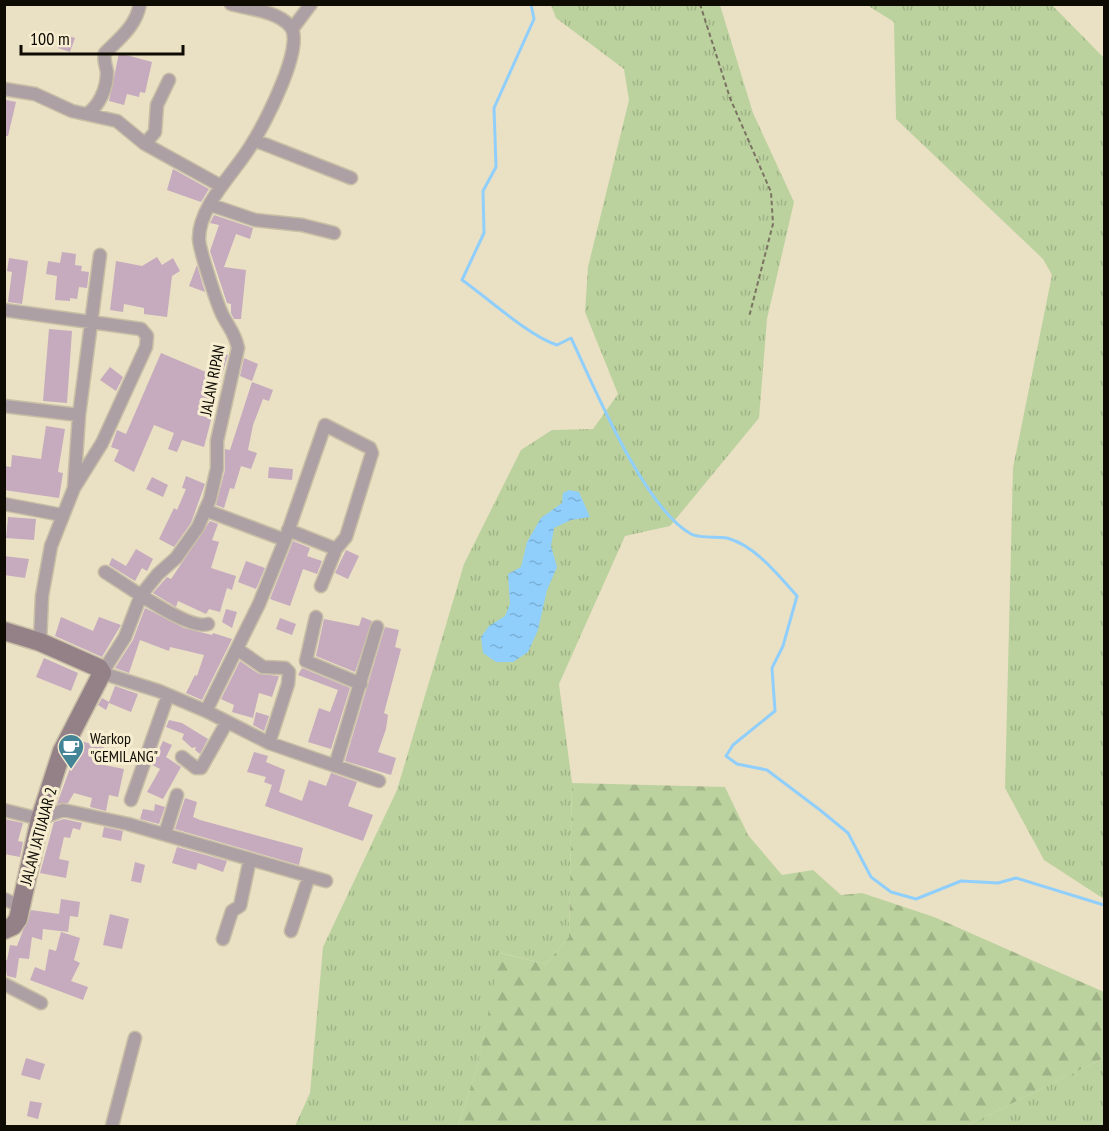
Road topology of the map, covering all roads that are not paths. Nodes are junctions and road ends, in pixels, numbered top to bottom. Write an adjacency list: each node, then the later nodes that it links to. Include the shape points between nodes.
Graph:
1 (140, 4): 7 (street, via 128,31 105,53 104,91 99,103)
2 (231, 4): 4 (street)
3 (311, 4): 4 (street)
4 (289, 25): 8 (street, JALAN RIPAN, via 293,52 281,87)
5 (169, 80): 9 (street, via 157,105 155,132)
6 (4, 89): 7 (street, via 35,94)
7 (87, 114): 9 (street, via 117,121)
8 (254, 140): 10 (street); 11 (street, JALAN RIPAN)
9 (145, 144): 11 (street)
10 (351, 178)
11 (221, 186): 12 (street, JALAN RIPAN)
12 (211, 206): 13 (street, via 255,220); 21 (street, JALAN RIPAN, via 200,226 201,252 238,348)
13 (334, 233)
14 (100, 255): 16 (street)
15 (4, 310): 16 (street)
16 (89, 321): 18 (street); 19 (street, via 141,329 147,336 146,347 102,443)
17 (4, 406): 18 (street)
18 (79, 415): 19 (street)
19 (74, 488): 22 (street)
20 (4, 504): 22 (street)
21 (206, 510): 23 (street); 27 (street, JALAN RIPAN, via 176,558)
22 (62, 514): 32 (street, via 46,571)
23 (286, 535): 24 (street); 24 (street, via 325,425 370,448 372,453 346,537); 33 (street)
24 (336, 549): 26 (street)
25 (105, 572): 27 (street)
26 (321, 586)
27 (141, 595): 29 (street, via 198,626); 34 (street, JALAN RIPAN, via 125,637)
28 (316, 617): 35 (street, via 306,661)
29 (208, 624)
30 (377, 627): 35 (street)
31 (4, 631): 32 (street)
32 (40, 642): 34 (street, via 99,668)
33 (237, 649): 37 (street); 39 (street, via 264,667 285,668 289,672)
34 (102, 673): 36 (street); 46 (street, JALAN JATIJAJAR 2, via 62,751)
35 (361, 684): 41 (street)
36 (168, 695): 37 (street); 44 (street)
37 (206, 711): 38 (street)
38 (227, 722): 39 (street); 40 (street, via 201,768)
39 (269, 743): 41 (street)
40 (182, 757)
41 (335, 766): 42 (street)
42 (379, 781)
43 (177, 795): 47 (street)
44 (131, 800)
45 (4, 810): 46 (street)
46 (40, 819): 47 (street, via 63,810); 51 (street, JALAN JATIJAJAR 2)
47 (165, 834): 48 (street)
48 (250, 859): 49 (street); 54 (street, via 240,906 232,911)
49 (309, 876): 50 (street); 53 (street)
50 (326, 881)
51 (12, 903): 52 (street, JALAN JATIJAJAR 2, via 13,926)
52 (4, 930)
53 (291, 931)
54 (223, 939)
55 (4, 984): 56 (street)
56 (41, 1003)
57 (135, 1038): 58 (street)
58 (112, 1126)

